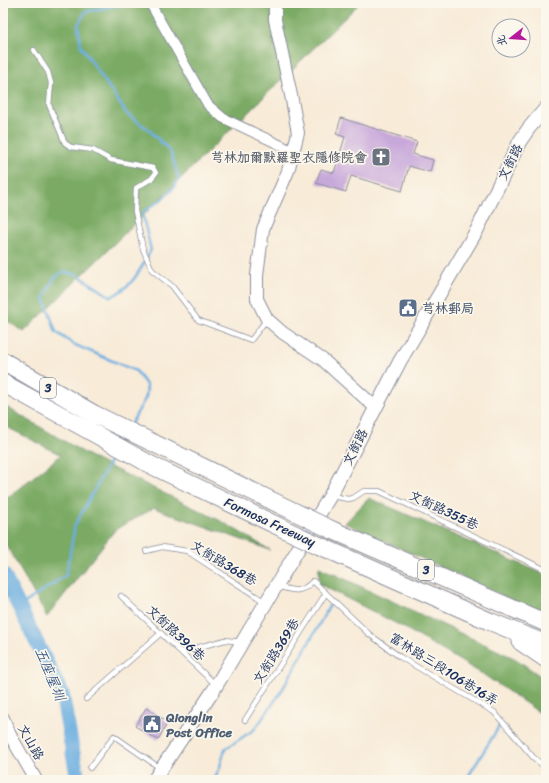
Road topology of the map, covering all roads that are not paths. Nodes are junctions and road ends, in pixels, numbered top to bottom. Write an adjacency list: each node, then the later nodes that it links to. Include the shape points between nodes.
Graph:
1 (150, 3): 5 (street, via 208,105 223,118)
2 (275, 3): 5 (street, via 275,20 298,133)
3 (34, 50): 6 (lane, via 48,72 51,83 49,105 65,143 71,147 93,150 111,160 153,168 156,172 151,179 136,188 135,211 143,249 152,270 172,286 198,320 251,340)
4 (546, 108): 9 (main road, 文銜路, via 520,141 477,230)
5 (293, 151): 6 (street, via 288,171 263,229 257,275 257,299)
6 (267, 319): 9 (street, via 323,360)
7 (3, 361): 18 (highway, Formosa Freeway / 3, bridge, via 94,414 330,529)
8 (3, 383): 17 (highway, Formosa Freeway / 3, bridge, via 153,466 318,545)
9 (375, 407): 10 (main road, 文銜路)
10 (330, 496): 12 (lane, 文銜路355巷, via 348,499 364,491 379,492); 13 (main road, 文銜路)
11 (146, 550): 16 (lane, 文銜路368巷, via 162,547 187,551)
12 (546, 570)
13 (276, 585): 14 (lane, 富林路三段106巷16弄, via 293,591 306,588 313,581); 16 (main road, 文銜路)
14 (326, 593): 26 (lane, 文銜路369巷); 29 (lane, 富林路三段106巷16弄, via 369,634 400,657 494,712 533,757)
15 (122, 596): 19 (lane, 文銜路396巷)
16 (266, 602): 20 (main road, 文銜路)
17 (489, 621): 21 (highway, Formosa Freeway / 3); 23 (highway)
18 (546, 622)
19 (161, 633): 22 (lane, 文銜路396巷); 25 (lane)
20 (241, 642): 22 (lane, via 225,640); 24 (main road, 文銜路)
21 (546, 644)
22 (180, 652): 24 (lane, 文銜路396巷)
23 (546, 659)
24 (216, 686): 30 (main road, 文銜路)
25 (86, 699)
26 (245, 720)
27 (4, 725): 31 (street, 文山路)
28 (90, 768): 30 (lane, via 114,736)
29 (546, 768)
30 (158, 774)
31 (36, 780)

